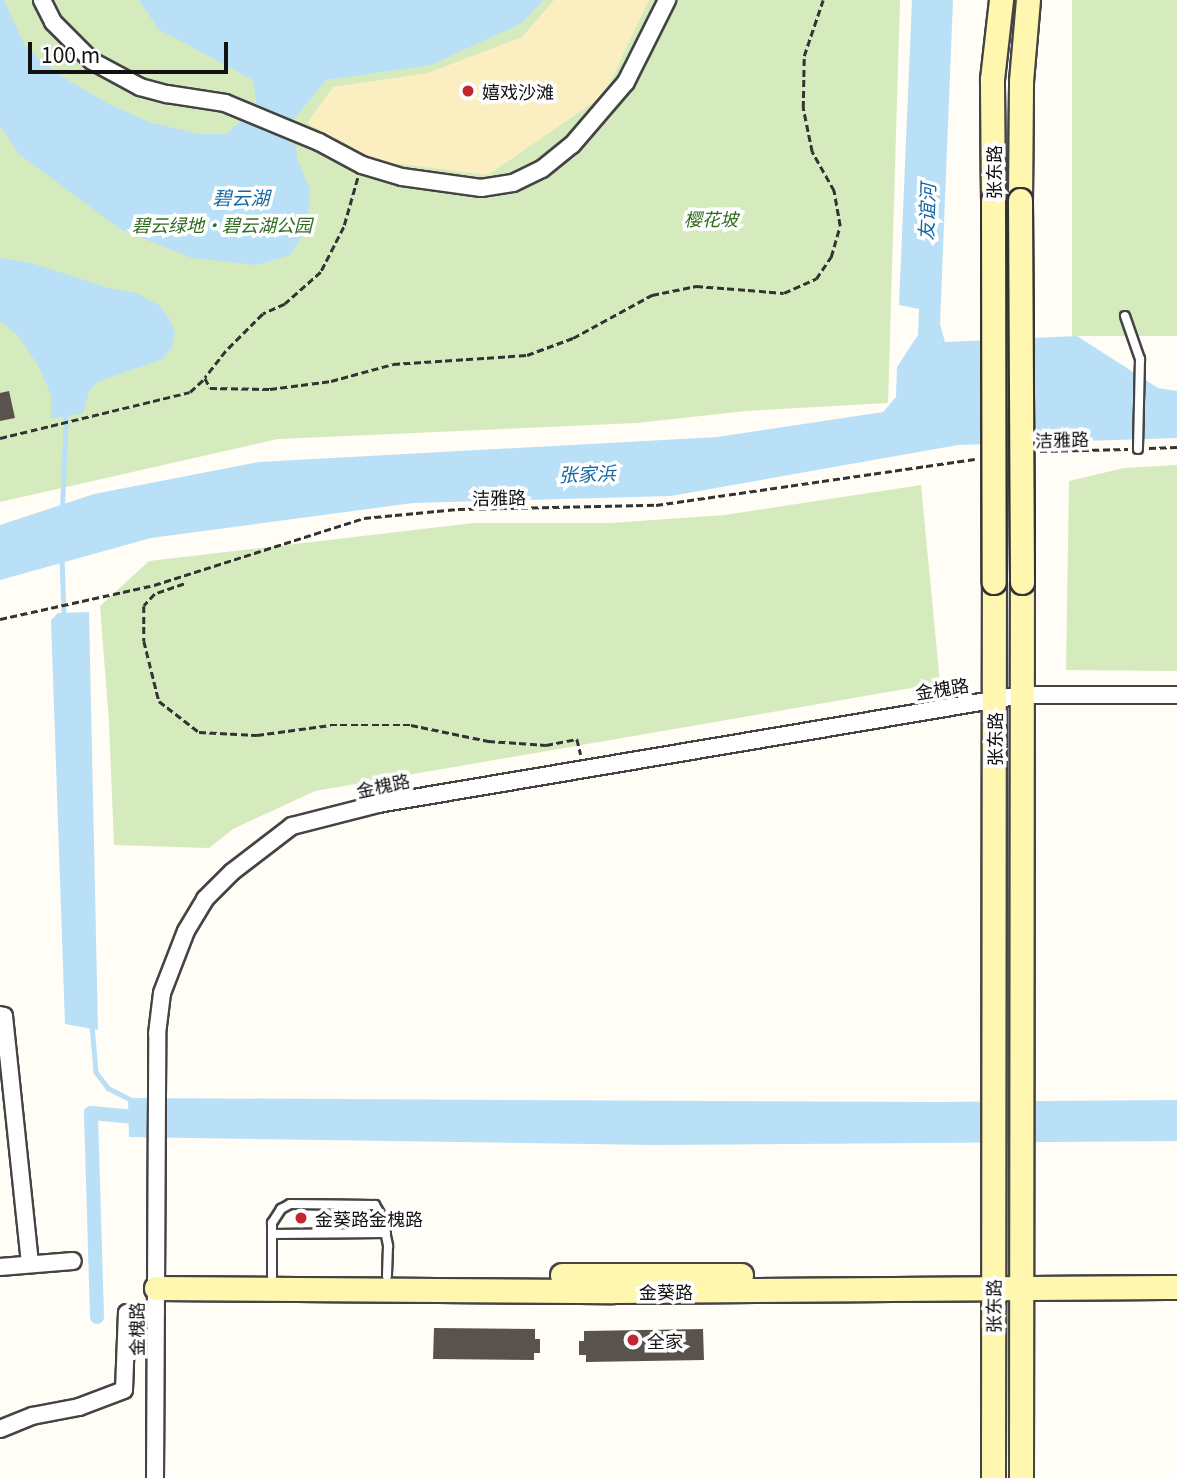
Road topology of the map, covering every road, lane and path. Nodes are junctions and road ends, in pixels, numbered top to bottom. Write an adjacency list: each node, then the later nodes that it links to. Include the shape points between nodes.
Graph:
1 (42, 0): 6 (street, via 53,22 92,61 115,75 167,94 225,103)
2 (667, 0): 6 (street, via 626,82 572,145 542,169 513,183 481,188 402,177)
3 (823, 0): 8 (path, via 804,56 803,108 812,152 834,191 840,226 831,257 816,279 784,293 696,286 652,295 573,338 527,355 393,364 331,381 270,389 210,388)
4 (1001, 0): 18 (main road, 张东路, bridge, via 992,79)
5 (1028, 0): 16 (main road, 张东路, bridge, via 1021,80)
6 (362, 165): 8 (path, via 344,227 321,272 285,304 263,314)
7 (1125, 316): 11 (lane, via 1138,349)
8 (205, 378): 9 (path, via 190,392)
9 (0, 438)
10 (1177, 447): 11 (path, 洁雅路)
11 (1138, 449): 12 (path, 洁雅路)
12 (1034, 452)
13 (985, 457): 15 (path, 洁雅路, via 656,505 458,509 364,518 153,585)
14 (184, 584): 19 (path, via 155,594 144,606 144,641 159,701 199,732 257,735 330,725 411,725 546,746 577,739)
15 (0, 620)
16 (1022, 695): 17 (street, 金槐路); 18 (street, 金槐路); 32 (main road, 张东路)
17 (1177, 695)
18 (994, 699): 19 (street, 金槐路); 31 (main road, 张东路)
19 (585, 768): 33 (street, 金槐路, via 378,804 292,826 205,899 186,931 163,993 157,1034)
20 (0, 1015): 21 (street, via 4,1016)
21 (5, 1074): 22 (street)
22 (8, 1127): 26 (street)
23 (386, 1233): 24 (lane); 24 (lane, via 375,1205 290,1205 281,1209 272,1223); 30 (lane)
24 (272, 1234): 29 (lane)
25 (73, 1261): 26 (street)
26 (30, 1264): 27 (street)
27 (0, 1267)
28 (1177, 1273): 32 (main road, 金葵路)
29 (272, 1276): 30 (main road, 金葵路); 33 (main road, 金葵路)
30 (387, 1276): 31 (main road, 金葵路)
31 (993, 1281): 32 (main road, 金葵路); 33 (main road, 金葵路, via 600,1291); 38 (main road, 张东路)
32 (1021, 1281): 34 (main road, 金葵路); 39 (main road, 张东路)
33 (156, 1283): 35 (street, 金槐路)
34 (1177, 1287)
35 (156, 1312): 36 (street, via 127,1313 124,1390); 37 (street, 金槐路)
36 (0, 1429)
37 (155, 1478)
38 (993, 1478)
39 (1021, 1478)

